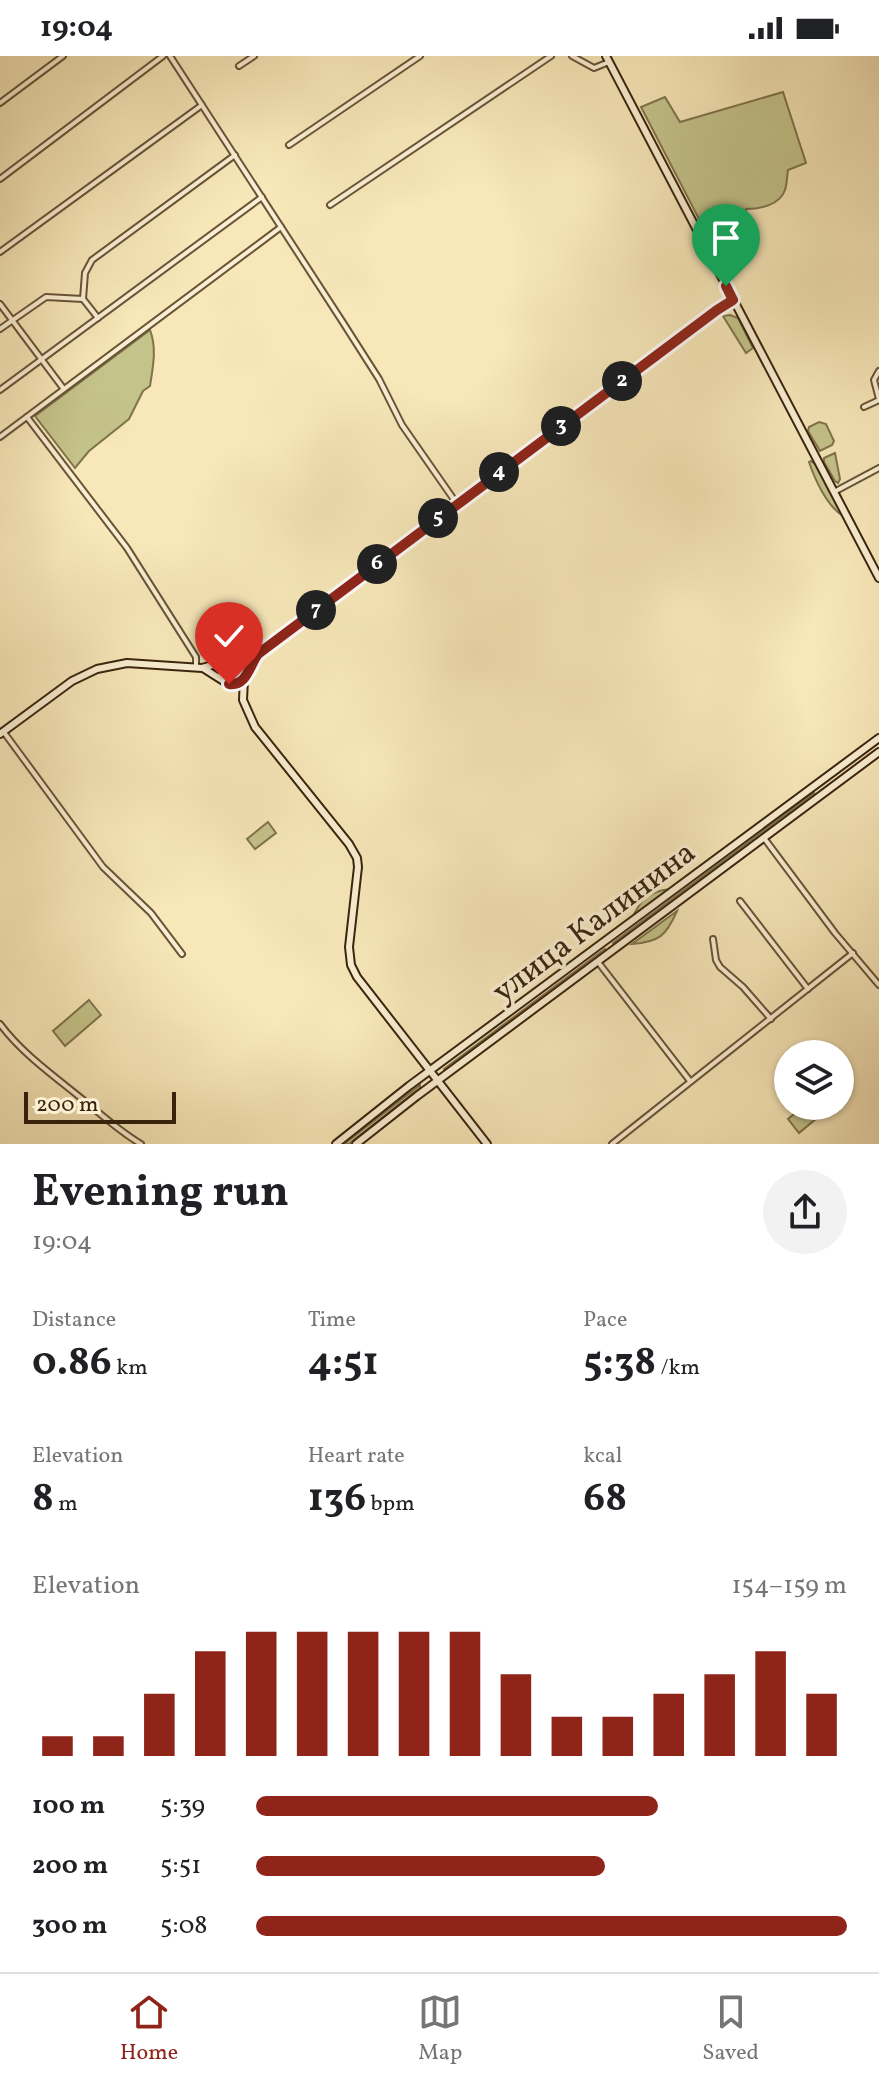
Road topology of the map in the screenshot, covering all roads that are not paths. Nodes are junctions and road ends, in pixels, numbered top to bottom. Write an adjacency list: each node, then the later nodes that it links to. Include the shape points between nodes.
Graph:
1 (63, 56): 10 (street)
2 (163, 56): 14 (street)
3 (170, 56): 11 (street)
4 (254, 56): 9 (street)
5 (420, 56): 12 (street)
6 (551, 56): 16 (street)
7 (572, 56): 8 (street, via 594,68)
8 (608, 59): 20 (main road)
9 (239, 66)
10 (0, 103)
11 (202, 105): 13 (street); 18 (street)
12 (289, 145)
13 (235, 155): 15 (street); 19 (street, via 92,260)
14 (0, 179)
15 (262, 197): 17 (street); 22 (street)
16 (330, 205)
17 (281, 227): 27 (street); 35 (street, via 375,372 402,425)
18 (0, 252)
19 (83, 299): 22 (street); 23 (street, via 46,297)
20 (733, 300): 34 (main road); 35 (main road)
21 (0, 304): 23 (street)
22 (98, 318): 25 (street)
23 (12, 320): 24 (street); 25 (street)
24 (0, 329)
25 (41, 359): 27 (street); 28 (street)
26 (879, 371): 29 (street, via 874,380)
27 (63, 388): 31 (street)
28 (0, 390)
29 (879, 399): 30 (street)
30 (864, 407)
31 (27, 417): 32 (street); 40 (street, via 127,548)
32 (0, 437)
33 (879, 468): 34 (street)
34 (834, 492): 36 (main road)
35 (457, 504): 37 (main road)
36 (879, 578)
37 (258, 654): 38 (main road); 41 (main road)
38 (235, 659): 39 (main road); 41 (main road, via 245,666)
39 (227, 661): 40 (main road); 42 (main road, via 221,667)
40 (199, 667): 42 (main road); 45 (main road, via 127,663 97,669)
41 (245, 677): 43 (main road, via 237,685); 44 (main road)
42 (222, 679): 43 (main road)
43 (229, 684): 44 (main road)
44 (243, 700): 62 (main road, via 255,727 353,850 358,867 351,965)
45 (2, 732): 56 (street, via 106,871 151,913)
46 (879, 738): 48 (main road, улица Калинина)
47 (879, 752): 49 (main road, улица Калинина)
48 (818, 784): 49 (main road); 52 (main road, улица Калинина)
49 (825, 793): 50 (main road, улица Калинина)
50 (764, 838): 54 (main road, улица Калинина); 55 (street)
51 (740, 901): 59 (street)
52 (610, 939): 54 (main road); 62 (main road, улица Калинина)
53 (713, 939): 60 (street, via 720,967)
54 (616, 948): 57 (main road, улица Калинина)
55 (853, 953): 58 (street); 59 (street)
56 (182, 954)
57 (598, 962): 63 (main road, улица Калинина); 64 (street)
58 (879, 985)
59 (808, 989): 60 (street)
60 (771, 1019): 64 (street)
61 (0, 1024): 65 (street, via 38,1063)
62 (430, 1072): 63 (main road); 66 (main road, улица Калинина)
63 (437, 1081): 67 (main road, улица Калинина); 68 (main road)
64 (690, 1081): 69 (street)
65 (141, 1144)
66 (336, 1144)
67 (356, 1144)
68 (487, 1144)
69 (612, 1144)

